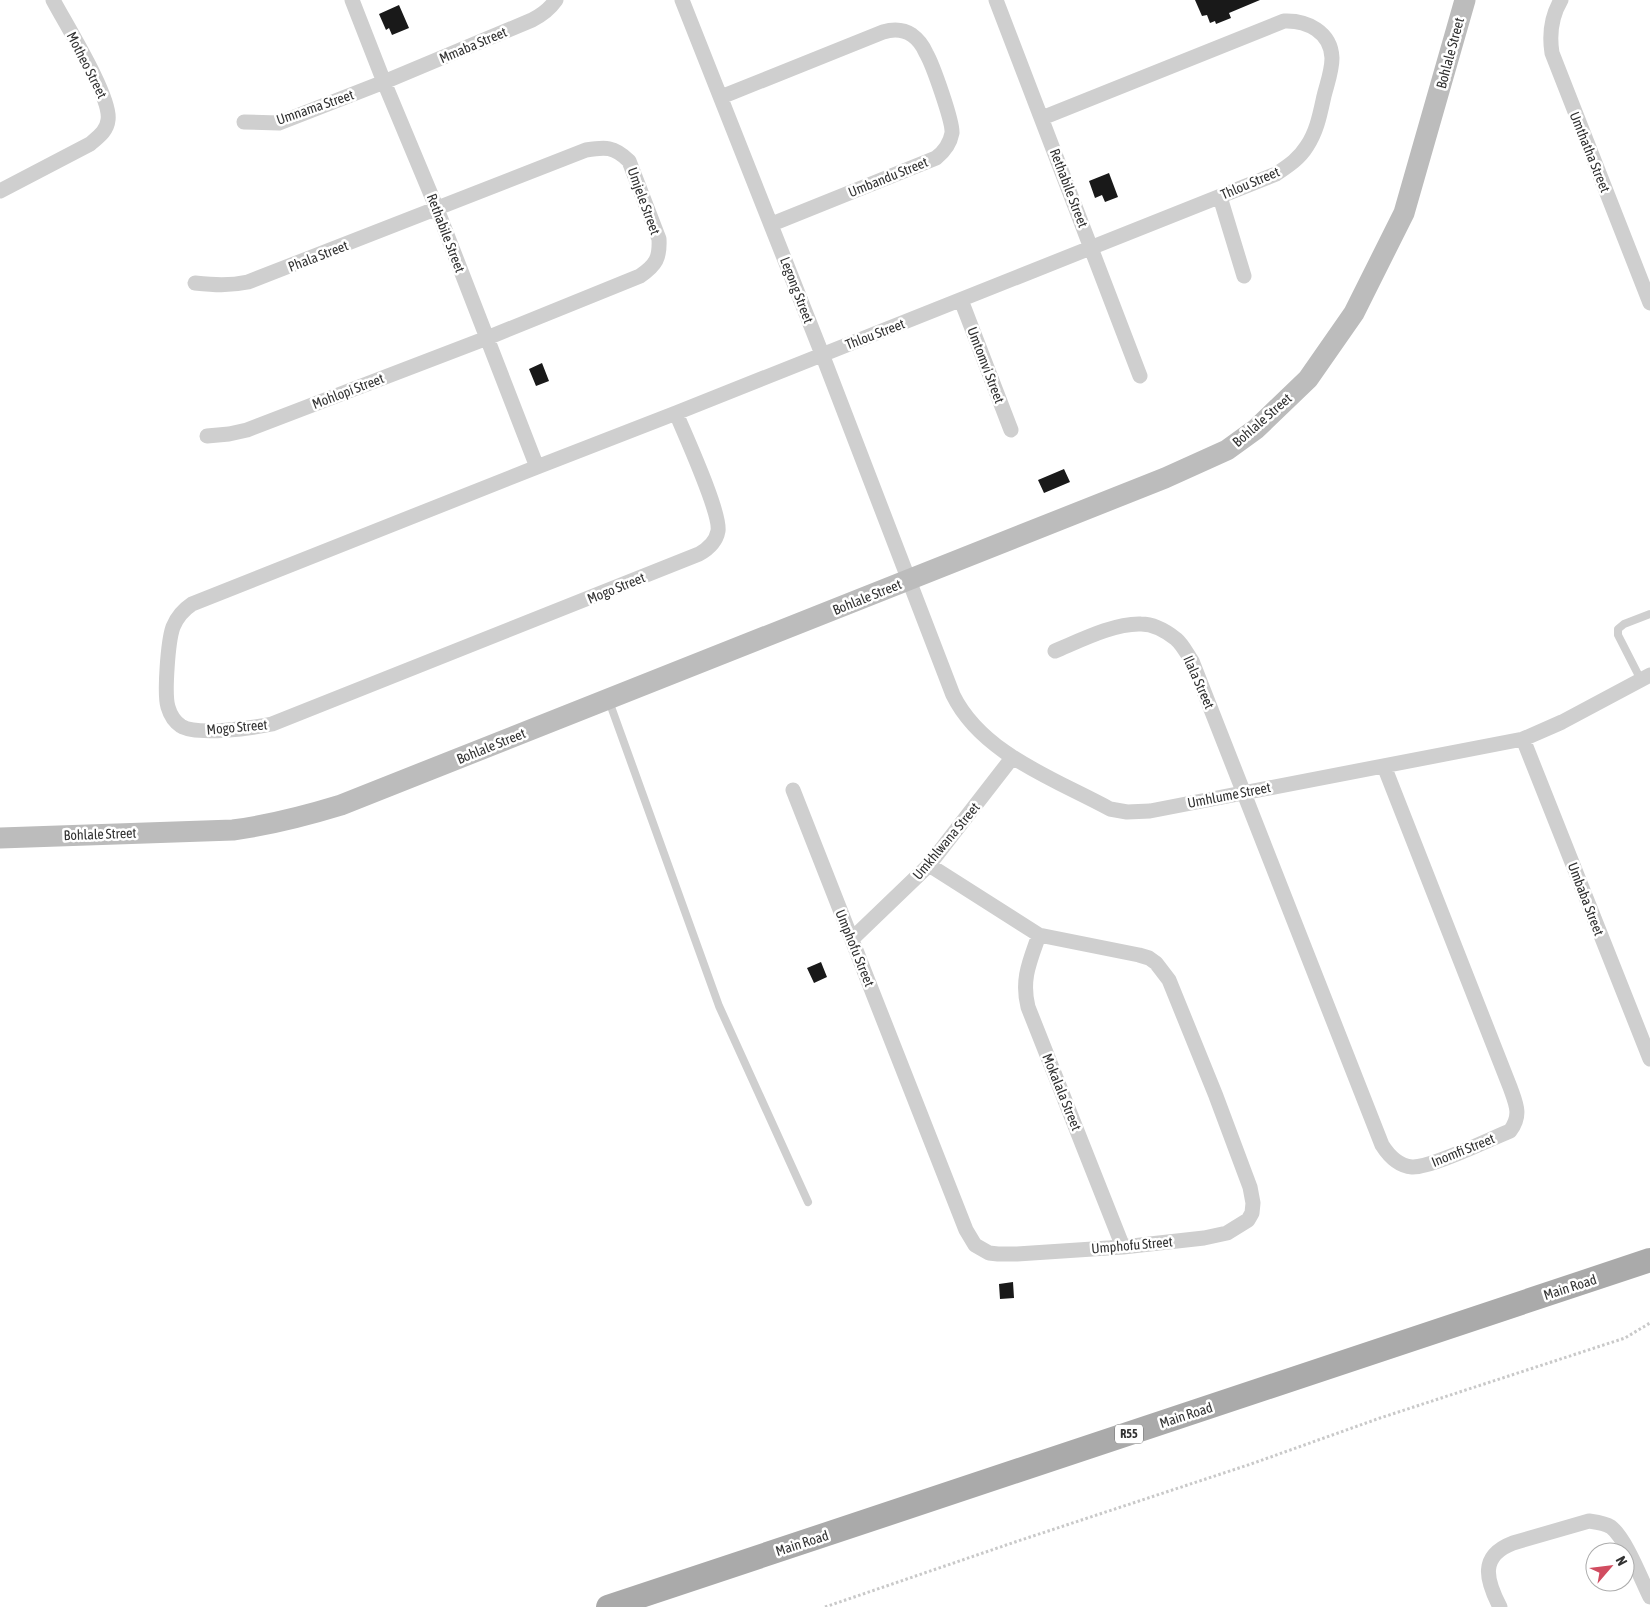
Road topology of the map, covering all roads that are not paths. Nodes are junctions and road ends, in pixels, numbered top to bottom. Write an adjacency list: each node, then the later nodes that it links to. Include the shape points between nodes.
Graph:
1 (53, 0): 12 (street, Motheo Street, via 103,93 109,118 106,128 90,144)
2 (352, 0): 8 (street, Rethabile Street)
3 (556, 0): 8 (street, Mmaba Street, via 544,14 532,20)
4 (682, 0): 9 (street, Legong Street)
5 (996, 0): 10 (street, Rethabile Street)
6 (1465, 0): 28 (street, Bohlale Street, via 1404,213 1354,313 1308,379 1256,429 1227,450)
7 (1561, 0): 20 (street, Umthatha Street, via 1552,24 1552,53)
8 (384, 82): 11 (street, Umnama Street, via 279,122); 14 (street, Rethabile Street)
9 (721, 97): 15 (street, Legong Street); 15 (street, Umbandu Street, via 892,30 903,30 912,35 928,55 951,122 951,140 942,153)
10 (1042, 118): 13 (street, Thlou Street, via 1284,21 1304,22 1314,27 1329,43 1332,59 1314,134 1290,166); 16 (street, Rethabile Street)
11 (244, 122)
12 (0, 191)
13 (1220, 196): 16 (street, Thlou Street); 17 (street)
14 (437, 209): 18 (street, Phala Street, via 248,282 224,286); 21 (street, Rethabile Street); 21 (street, Umjele Street, via 586,150 611,148 629,161 633,170 659,239 660,251 650,269 640,276)
15 (772, 224): 22 (street, Legong Street)
16 (1091, 247): 19 (street, Thlou Street); 23 (street, Rethabile Street)
17 (1244, 276)
18 (195, 283)
19 (961, 300): 22 (street, Thlou Street); 25 (street, Umtomvi Street)
20 (1650, 302)
21 (487, 338): 26 (street, Mohlopi Street, via 247,430); 27 (street, Rethabile Street)
22 (822, 354): 24 (street, Mogo Street); 28 (street, Legong Street)
23 (1140, 376)
24 (676, 413): 27 (street, Mogo Street); 27 (street, Mogo Street, via 718,523 718,532 709,548 272,724 203,731 182,727 174,719 166,698 170,638 177,619 186,608)
25 (1011, 430)
26 (207, 436)
27 (536, 466)
28 (909, 580): 32 (street, Bohlale Street); 34 (street, Umhlume Street, via 960,709 968,721)
29 (1650, 614): 31 (lane, via 1618,629 1618,635)
30 (1055, 651): 37 (street, Ilala Street, via 1112,629 1140,624 1152,625 1178,641 1192,661)
31 (1646, 677): 33 (street, Umhlume Street)
32 (609, 699): 38 (street, Bohlale Street, via 341,805 267,826); 43 (lane, via 719,1006)
33 (1524, 739): 35 (street, Umhlume Street); 42 (street, Umbaba Street)
34 (1012, 758): 37 (street, Umhlume Street, via 1110,809 1127,812 1150,811); 39 (street, Umkhlwana Street)
35 (1384, 766): 37 (street, Umhlume Street); 37 (street, Inomfi Street, via 1517,1109 1517,1118 1510,1131 1417,1167 1391,1158 1382,1145)
36 (792, 790): 41 (street, Umphofu Street)
37 (1243, 792)
38 (0, 838)
39 (929, 865): 40 (street, Umphofu Street); 41 (street, Umkhlwana Street)
40 (1039, 935): 44 (street, Mokalala Street, via 1025,981 1028,1007); 44 (street, Umphofu Street, via 1139,955 1149,958 1159,967 1169,980 1251,1192 1252,1213 1248,1220 1227,1233)
41 (852, 938): 44 (street, Umphofu Street, via 966,1230 975,1245 989,1253 1017,1254)
42 (1650, 1059)
43 (808, 1202)
44 (1123, 1246)
45 (1650, 1260): 47 (main road, Main Road / R55)
46 (1650, 1597): 48 (street, via 1620,1536 1611,1527 1589,1521 1502,1547 1489,1564 1488,1573 1491,1590)
47 (608, 1607)
48 (1500, 1607)

